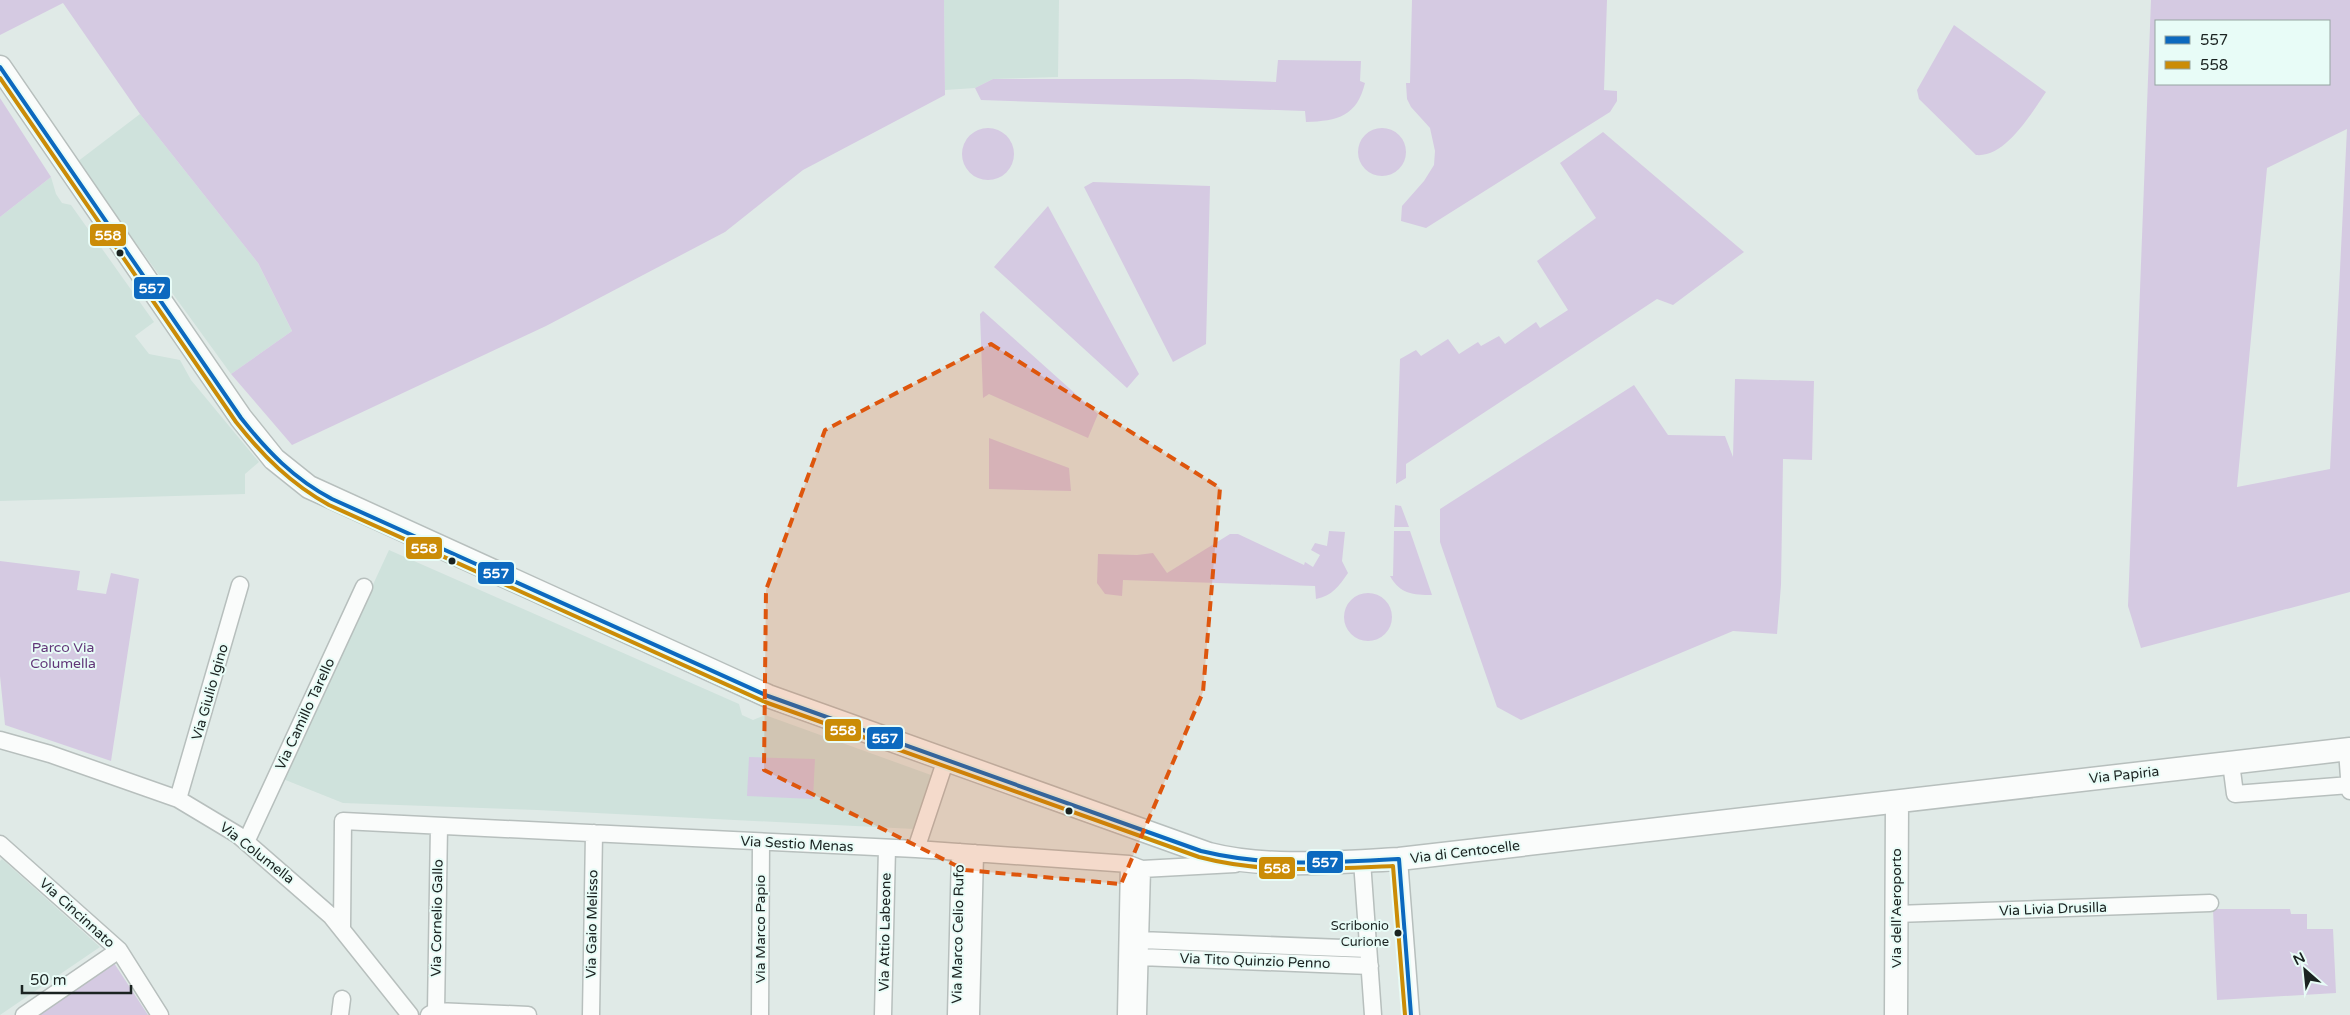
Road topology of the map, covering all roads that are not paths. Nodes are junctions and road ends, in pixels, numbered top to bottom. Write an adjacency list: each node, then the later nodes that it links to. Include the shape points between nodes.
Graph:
1 (0, 66): 6 (street, Via di Centocelle, via 240,418 269,454 298,480 332,499 768,696)
2 (240, 585): 9 (street, Via Giulio Igino)
3 (364, 587): 13 (street, Via Camillo Tarello)
4 (0, 740): 9 (street, Via Columella)
5 (2348, 749): 7 (street, Via Papiria); 8 (street)
6 (946, 759): 17 (street); 21 (street, Via di Centocelle, via 1201,851)
7 (2231, 762): 8 (street, via 2235,794); 10 (street, Via Papiria)
8 (2350, 788)
9 (178, 799): 13 (street, Via Columella, via 216,820)
10 (1897, 802): 19 (street, Via di Centocelle); 24 (street, Via dell'Aeroporto)
11 (439, 826): 12 (street, Via Sestio Menas); 25 (street, Via Sestio Menas, via 343,821); 31 (street, Via Cornelio Gallo)
12 (594, 833): 14 (street, Via Sestio Menas); 36 (street, Via Gaio Melisso)
13 (246, 842): 25 (street, Via Columella)
14 (760, 842): 16 (street, Via Sestio Menas); 37 (street, Via Marco Papio)
15 (0, 844): 28 (street, Via Cincinnato)
16 (887, 848): 17 (street, Via Sestio Menas); 38 (street, Via Attio Labeone)
17 (916, 849): 18 (street, Via Sestio Menas)
18 (968, 853): 22 (street, Via Sestio Menas); 39 (street, Via Marco Celio Rufo); 40 (street, Via Marco Celio Rufo)
19 (1399, 859): 20 (street, Via di Centocelle); 44 (street)
20 (1362, 861): 21 (street, Via di Centocelle); 27 (street)
21 (1250, 862): 22 (street, Via Sestio Menas, via 1209,867)
22 (1135, 867): 26 (street); 41 (street)
23 (2210, 904): 24 (street, Via Livia Drusilla)
24 (1896, 914): 45 (street, Via dell'Aeroporto)
25 (342, 927): 34 (street, Via Columella)
26 (1140, 940): 27 (street, Via Tito Quinzio Penno); 29 (street)
27 (1368, 949): 30 (street)
28 (118, 950): 32 (street); 33 (street, Via Cincinnato)
29 (1140, 957): 30 (street, Via Tito Quinzio Penno); 42 (street)
30 (1370, 966): 43 (street)
31 (432, 1013): 35 (street)
32 (24, 1015)
33 (160, 1015)
34 (410, 1015)
35 (528, 1015)
36 (591, 1015)
37 (760, 1015)
38 (883, 1015)
39 (956, 1015)
40 (971, 1015)
41 (1126, 1015)
42 (1138, 1015)
43 (1373, 1015)
44 (1411, 1015)
45 (1896, 1015)

